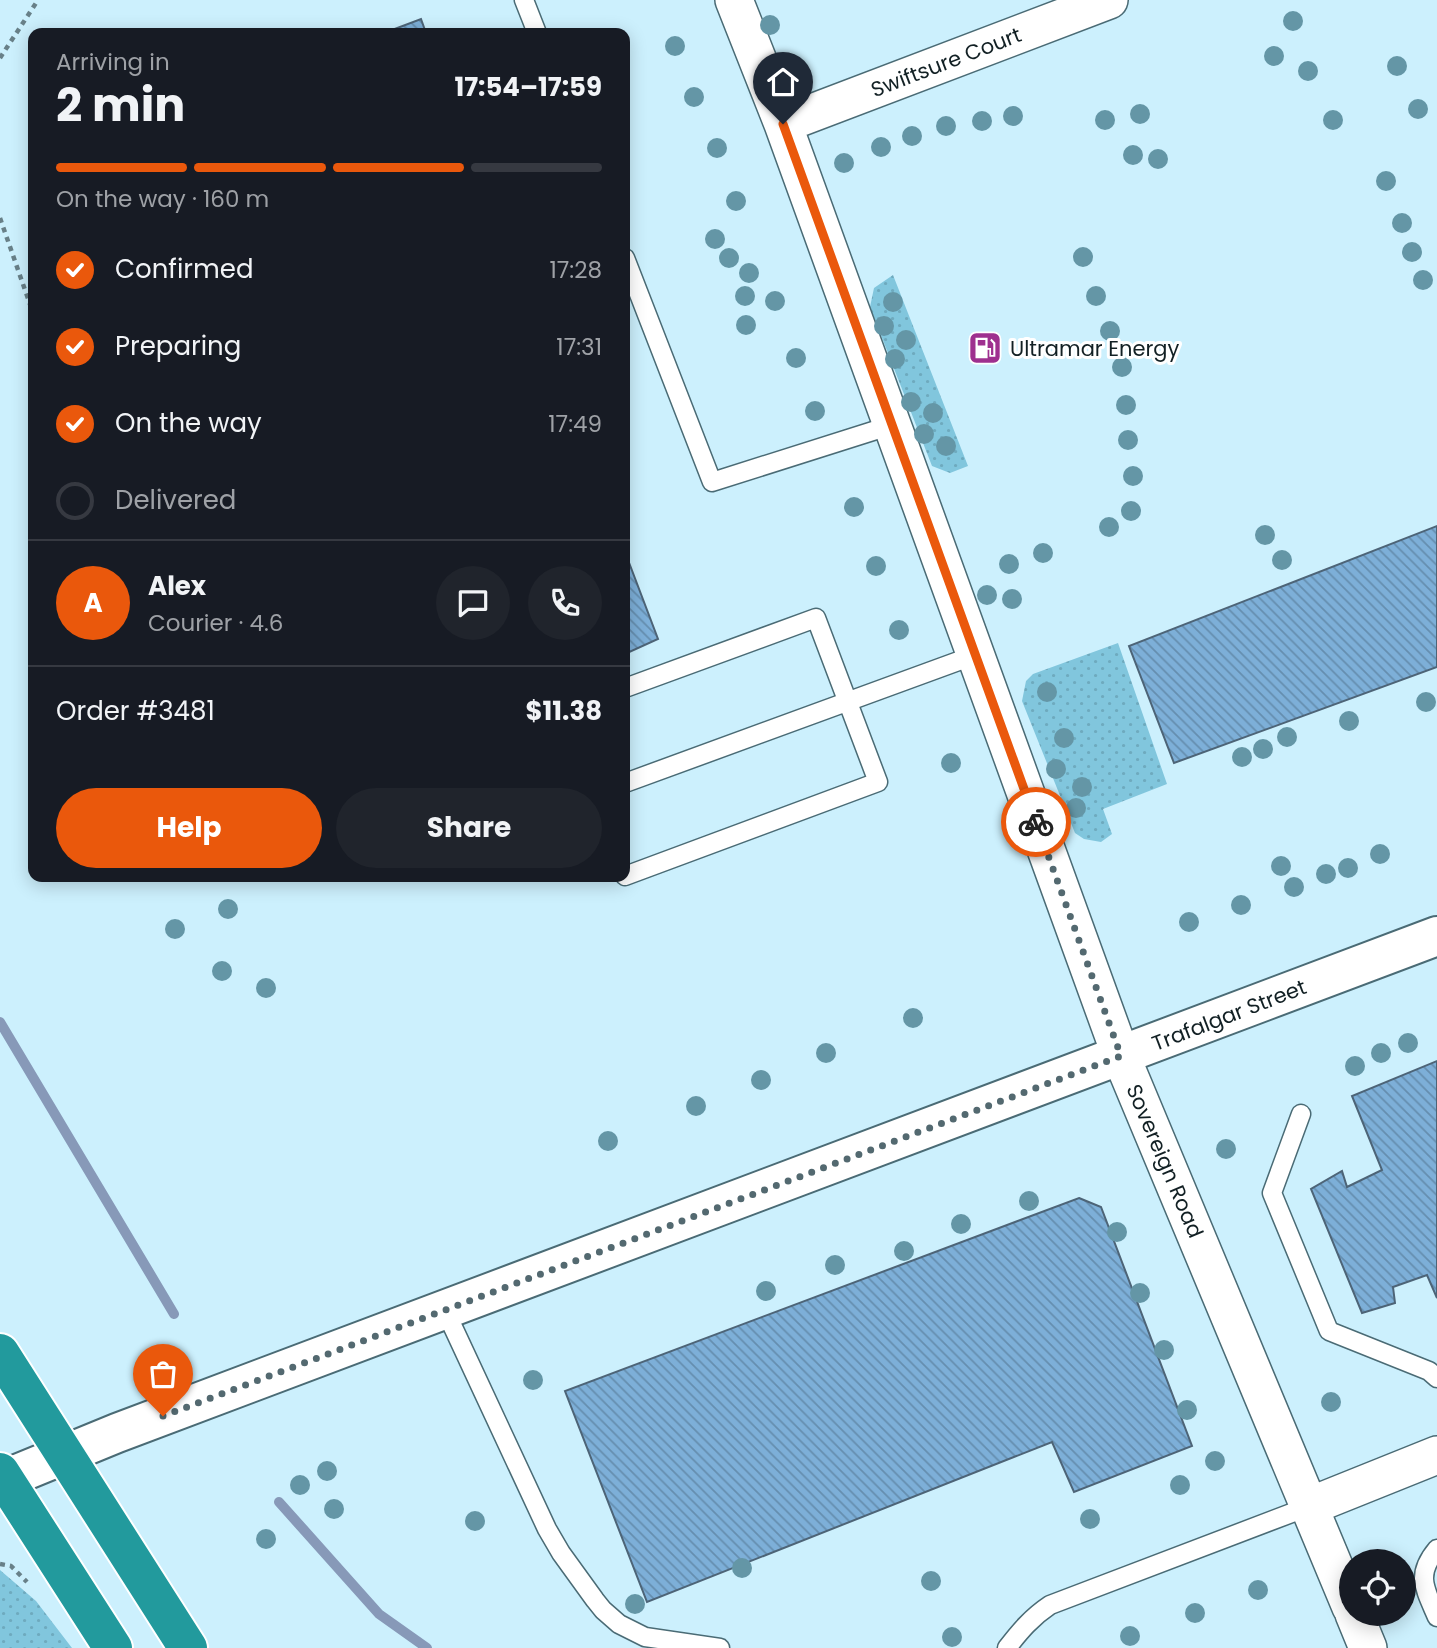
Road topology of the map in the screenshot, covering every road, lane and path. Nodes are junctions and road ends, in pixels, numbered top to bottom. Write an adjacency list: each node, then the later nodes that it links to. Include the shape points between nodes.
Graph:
1 (38, 0): 6 (path)
2 (524, 0): 5 (lane)
3 (734, 0): 7 (street, Sovereign Road)
4 (1109, 0): 7 (street, Swiftsure Court)
5 (535, 28)
6 (0, 58)
7 (783, 124): 11 (street, Sovereign Road)
8 (0, 218): 10 (path)
9 (630, 271): 11 (lane, via 712,482)
10 (28, 299)
11 (892, 425): 12 (street, Sovereign Road)
12 (975, 655): 14 (lane); 18 (street, Sovereign Road)
13 (630, 686): 14 (lane, via 816,618)
14 (849, 701): 15 (lane); 16 (lane, via 878,782)
15 (630, 781)
16 (630, 874)
17 (1437, 936): 18 (main road, Trafalgar Street)
18 (1121, 1056): 20 (main road, Trafalgar Street); 26 (street, Sovereign Road)
19 (1301, 1114): 22 (lane, via 1272,1193 1329,1331)
20 (445, 1310): 23 (main road, Trafalgar Street); 33 (lane, via 547,1528 595,1600 619,1624 645,1637)
21 (0, 1353): 23 (highway)
22 (1437, 1378)
23 (64, 1453): 25 (main road, Trafalgar Street); 32 (highway)
24 (1437, 1455): 26 (street)
25 (2, 1477): 31 (highway)
26 (1310, 1506): 28 (street, Sovereign Road); 34 (lane, via 1050,1605 1034,1616)
27 (1437, 1549): 29 (lane, via 1425,1565 1422,1582)
28 (1339, 1577)
29 (1437, 1617)
30 (1359, 1626): 35 (street)
31 (113, 1648)
32 (188, 1648)
33 (720, 1648)
34 (1007, 1648)
35 (1368, 1648)

